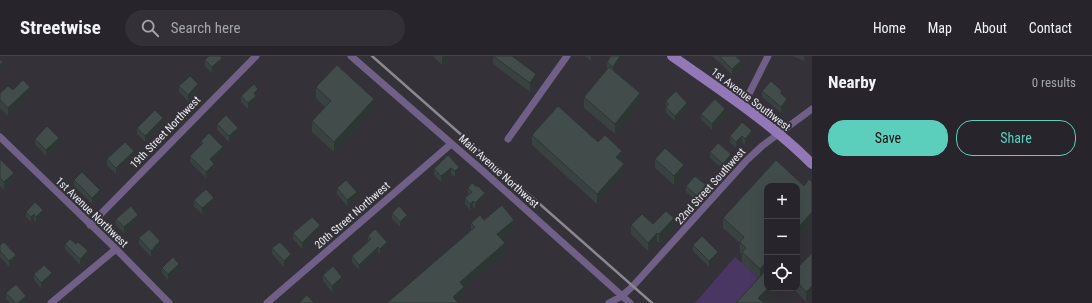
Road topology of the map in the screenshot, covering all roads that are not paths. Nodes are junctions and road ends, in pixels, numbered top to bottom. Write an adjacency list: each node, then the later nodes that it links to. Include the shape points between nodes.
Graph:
1 (256, 56): 13 (street, 19th Street Northwest)
2 (351, 56): 11 (street, Main Avenue Northwest)
3 (567, 56): 10 (street)
4 (672, 56): 6 (main road, 1st Avenue Southwest)
5 (768, 56): 6 (street)
6 (743, 106): 8 (main road, 1st Avenue Southwest)
7 (812, 109): 8 (street, 22nd Street Southwest)
8 (779, 133): 12 (main road, 1st Avenue Southwest); 15 (street, 22nd Street Southwest, via 747,160)
9 (0, 137): 13 (street, 1st Avenue Northwest)
10 (508, 140)
11 (452, 144): 15 (street, Main Avenue Northwest); 18 (street, 20th Street Northwest)
12 (812, 164)
13 (90, 225): 14 (street, 1st Avenue Northwest)
14 (116, 249): 16 (street); 17 (street, 1st Avenue Northwest)
15 (622, 296): 19 (street, 22nd Street Southwest); 20 (street, Main Avenue Northwest)
16 (51, 303)
17 (169, 303)
18 (267, 303)
19 (609, 303)
20 (630, 303)

